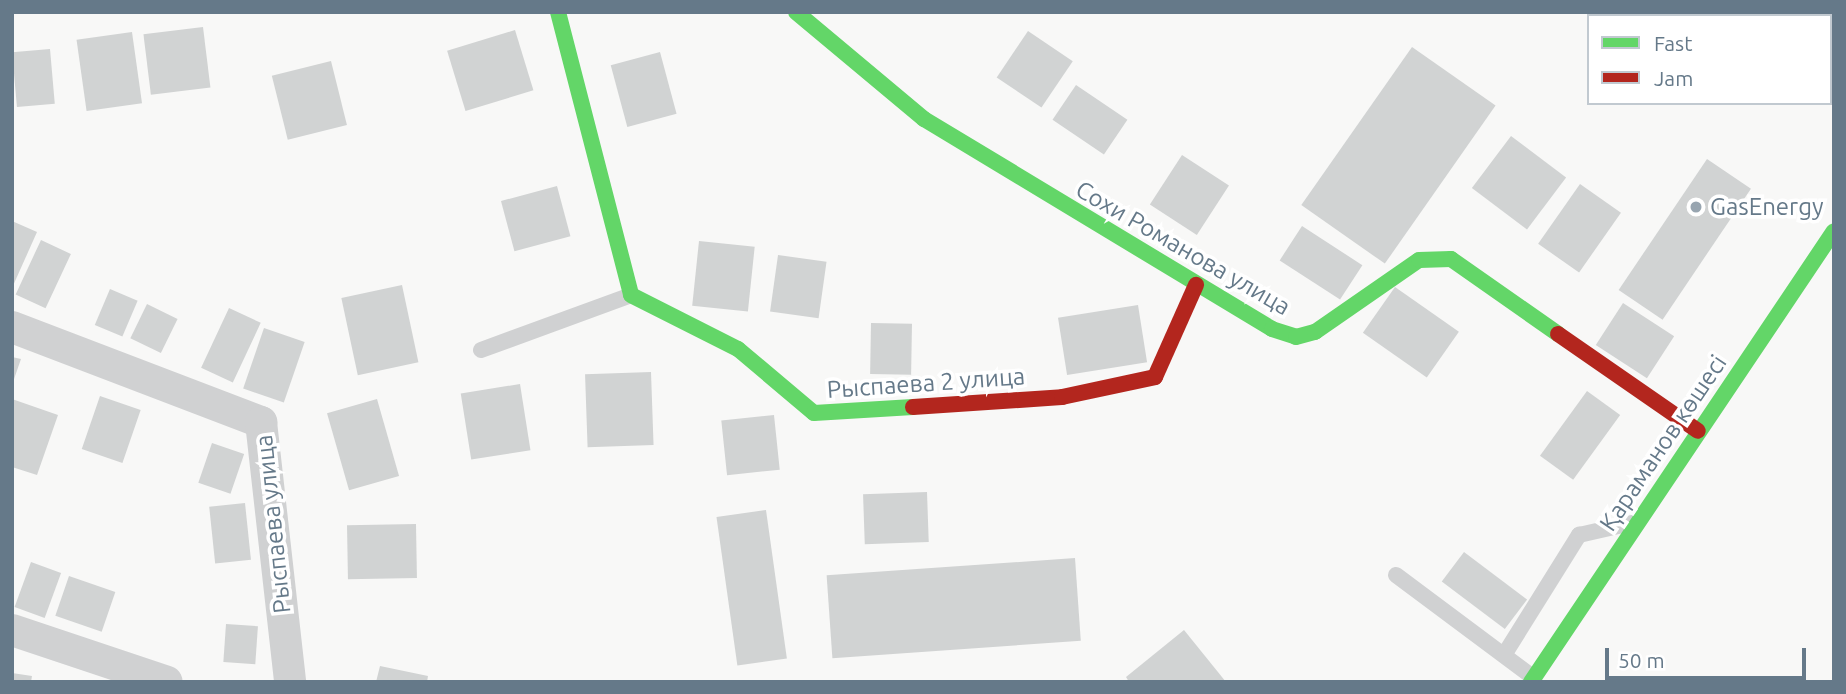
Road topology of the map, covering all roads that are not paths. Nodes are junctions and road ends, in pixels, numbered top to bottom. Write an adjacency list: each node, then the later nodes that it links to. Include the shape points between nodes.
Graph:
1 (558, 12): 5 (street)
2 (796, 12): 4 (street, Сохи Романова улица, via 924,119)
3 (1834, 231): 8 (street, Қараманов көшесі)
4 (1196, 285): 5 (street, Рыспаева 2 улица, via 1155,377 1062,397 814,413 738,349); 8 (street, Сохи Романова улица, via 1296,337 1315,332 1373,286 1419,260 1451,259)
5 (631, 295): 7 (lane)
6 (12, 327): 15 (street, Рыспаева улица, via 261,422)
7 (481, 351)
8 (1698, 431): 9 (street, Қараманов көшесі)
9 (1638, 521): 12 (lane, via 1579,535); 13 (street, Қараманов көшесі)
10 (1396, 575): 12 (lane)
11 (12, 630): 14 (street)
12 (1504, 656): 13 (lane)
13 (1532, 680)
14 (167, 682)
15 (290, 682)

